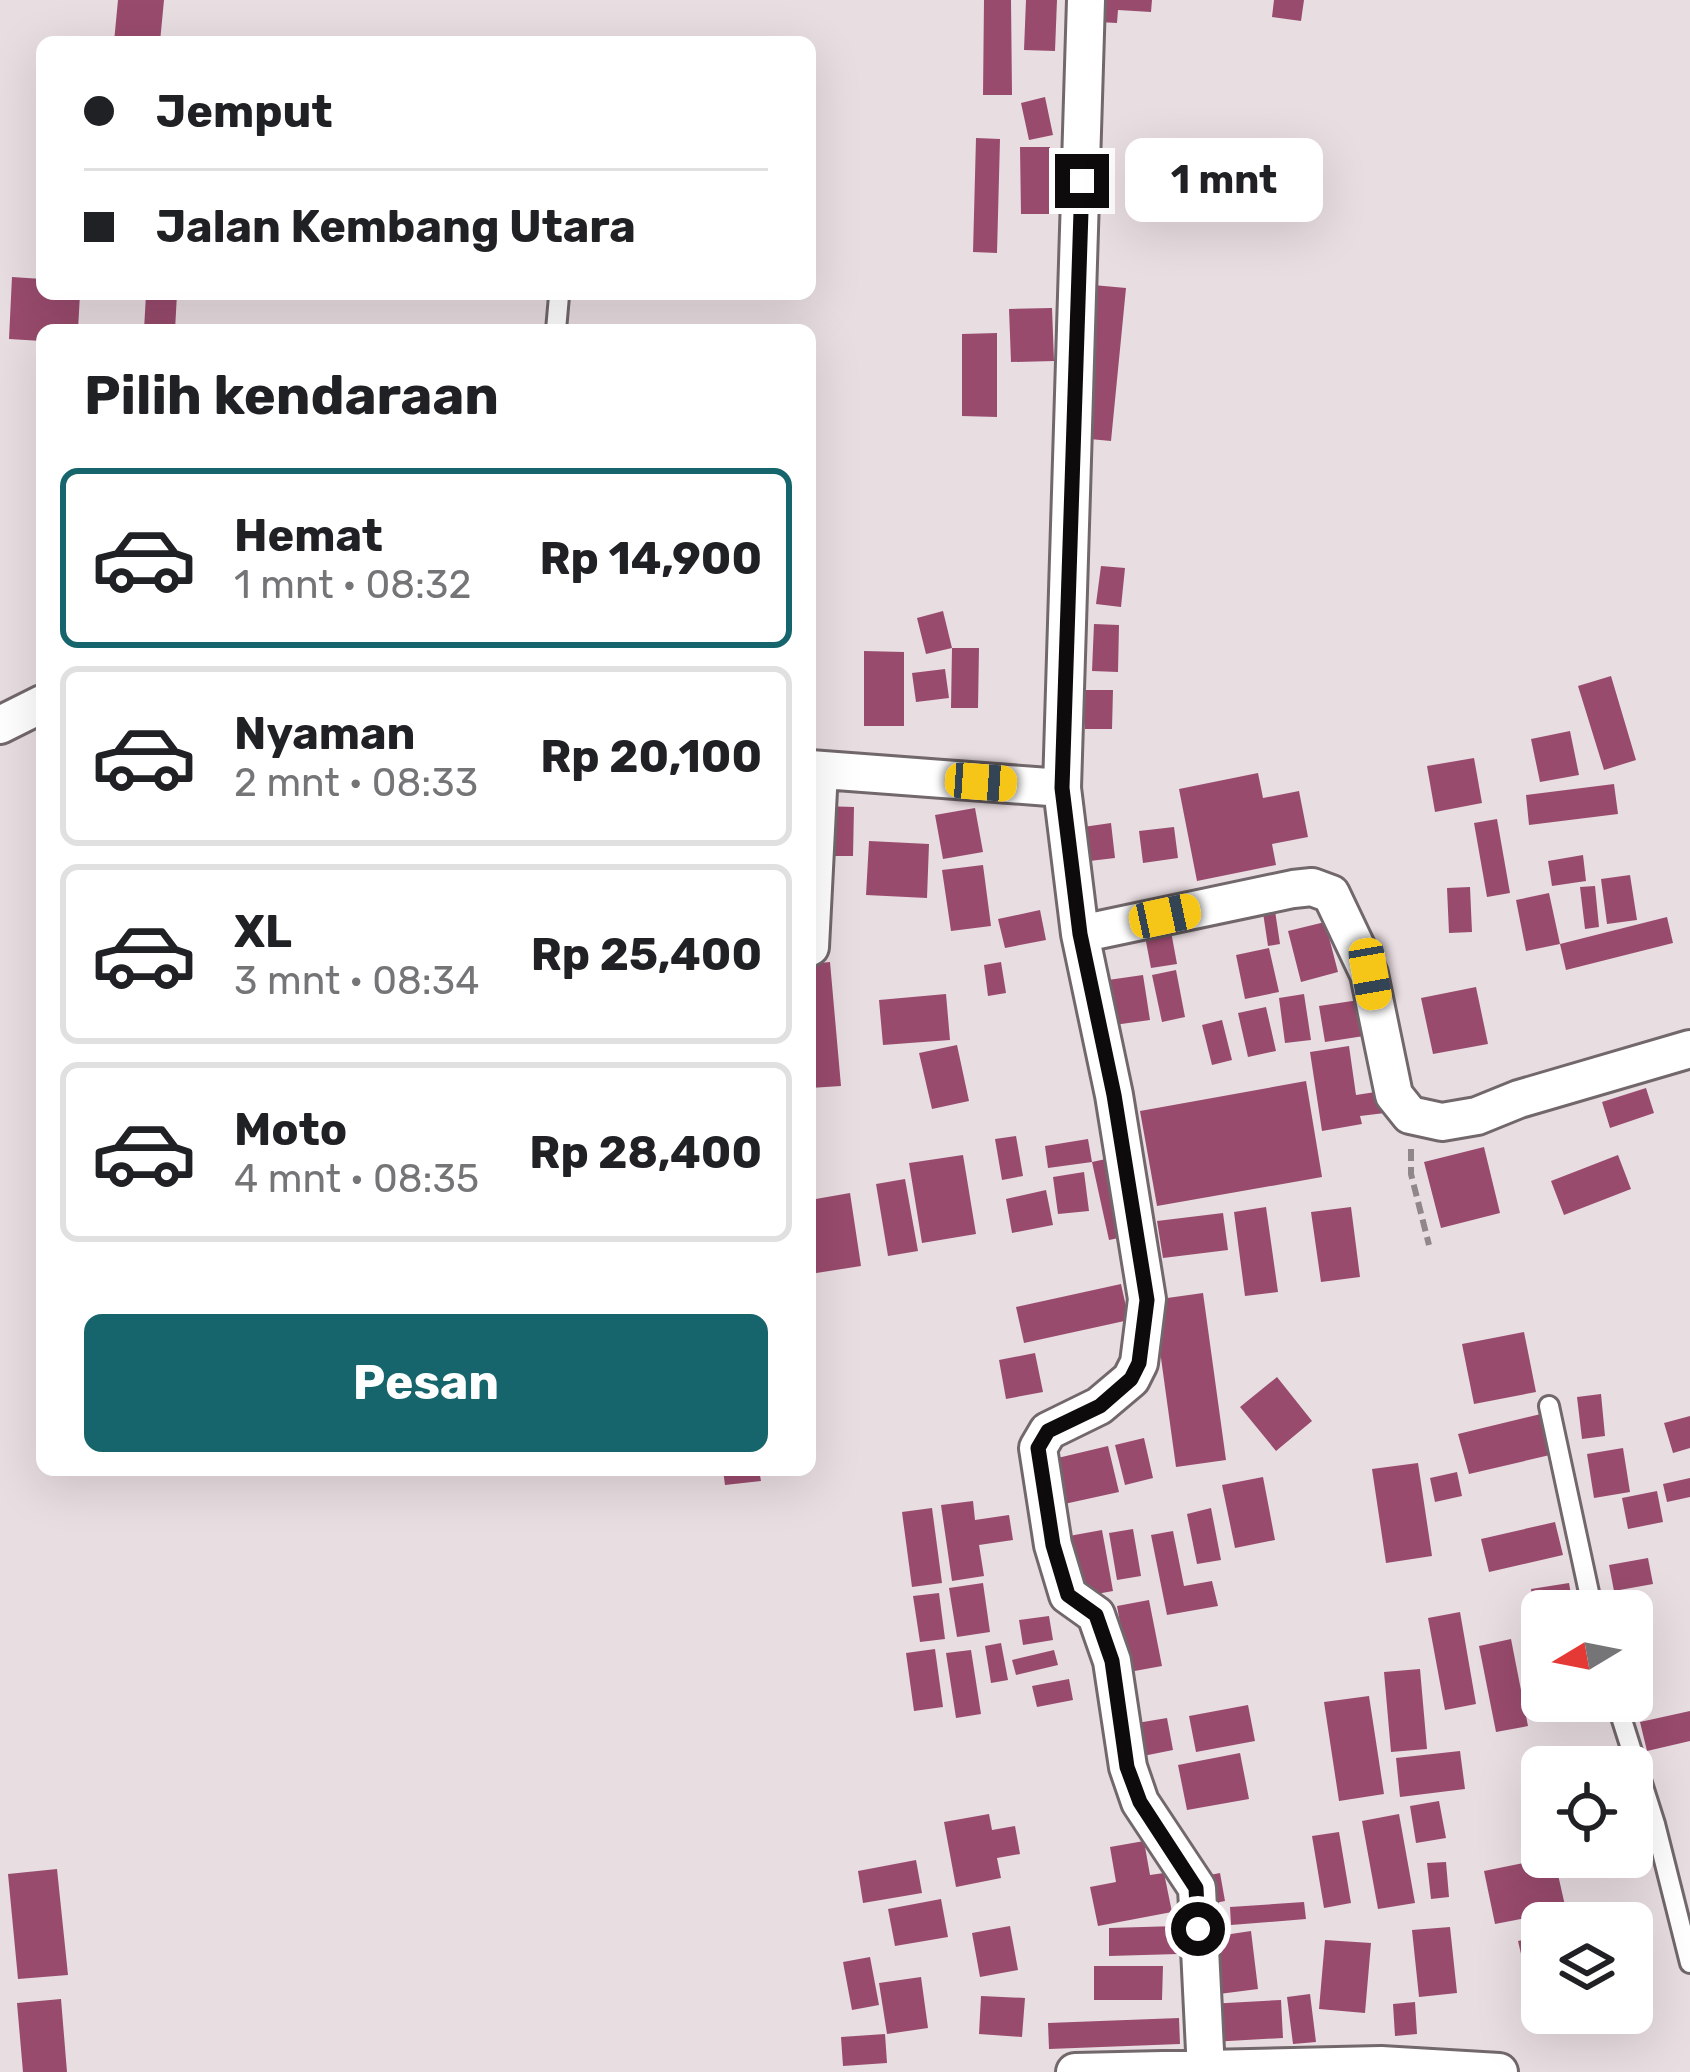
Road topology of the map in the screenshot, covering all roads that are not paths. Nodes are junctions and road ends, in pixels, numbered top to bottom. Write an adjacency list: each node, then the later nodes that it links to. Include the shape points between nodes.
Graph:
1 (1086, 0): 5 (street)
2 (36, 707): 3 (street)
3 (0, 725)
4 (816, 769): 5 (street)
5 (1062, 788): 6 (street)
6 (1080, 934): 7 (street, via 1293,889 1331,894 1370,974 1394,1095 1410,1115 1442,1122); 13 (street, via 1147,1300 1131,1379 1100,1406 1048,1431 1038,1448 1068,1595 1096,1615 1112,1661 1127,1767 1140,1802 1196,1888)
7 (1690, 1049)
8 (1549, 1406): 9 (lane)
9 (1588, 1590)
10 (1623, 1722): 11 (lane)
11 (1690, 1963)
12 (1075, 2072): 13 (street)
13 (1206, 2072): 14 (street, via 1381,2065)
14 (1499, 2072)

